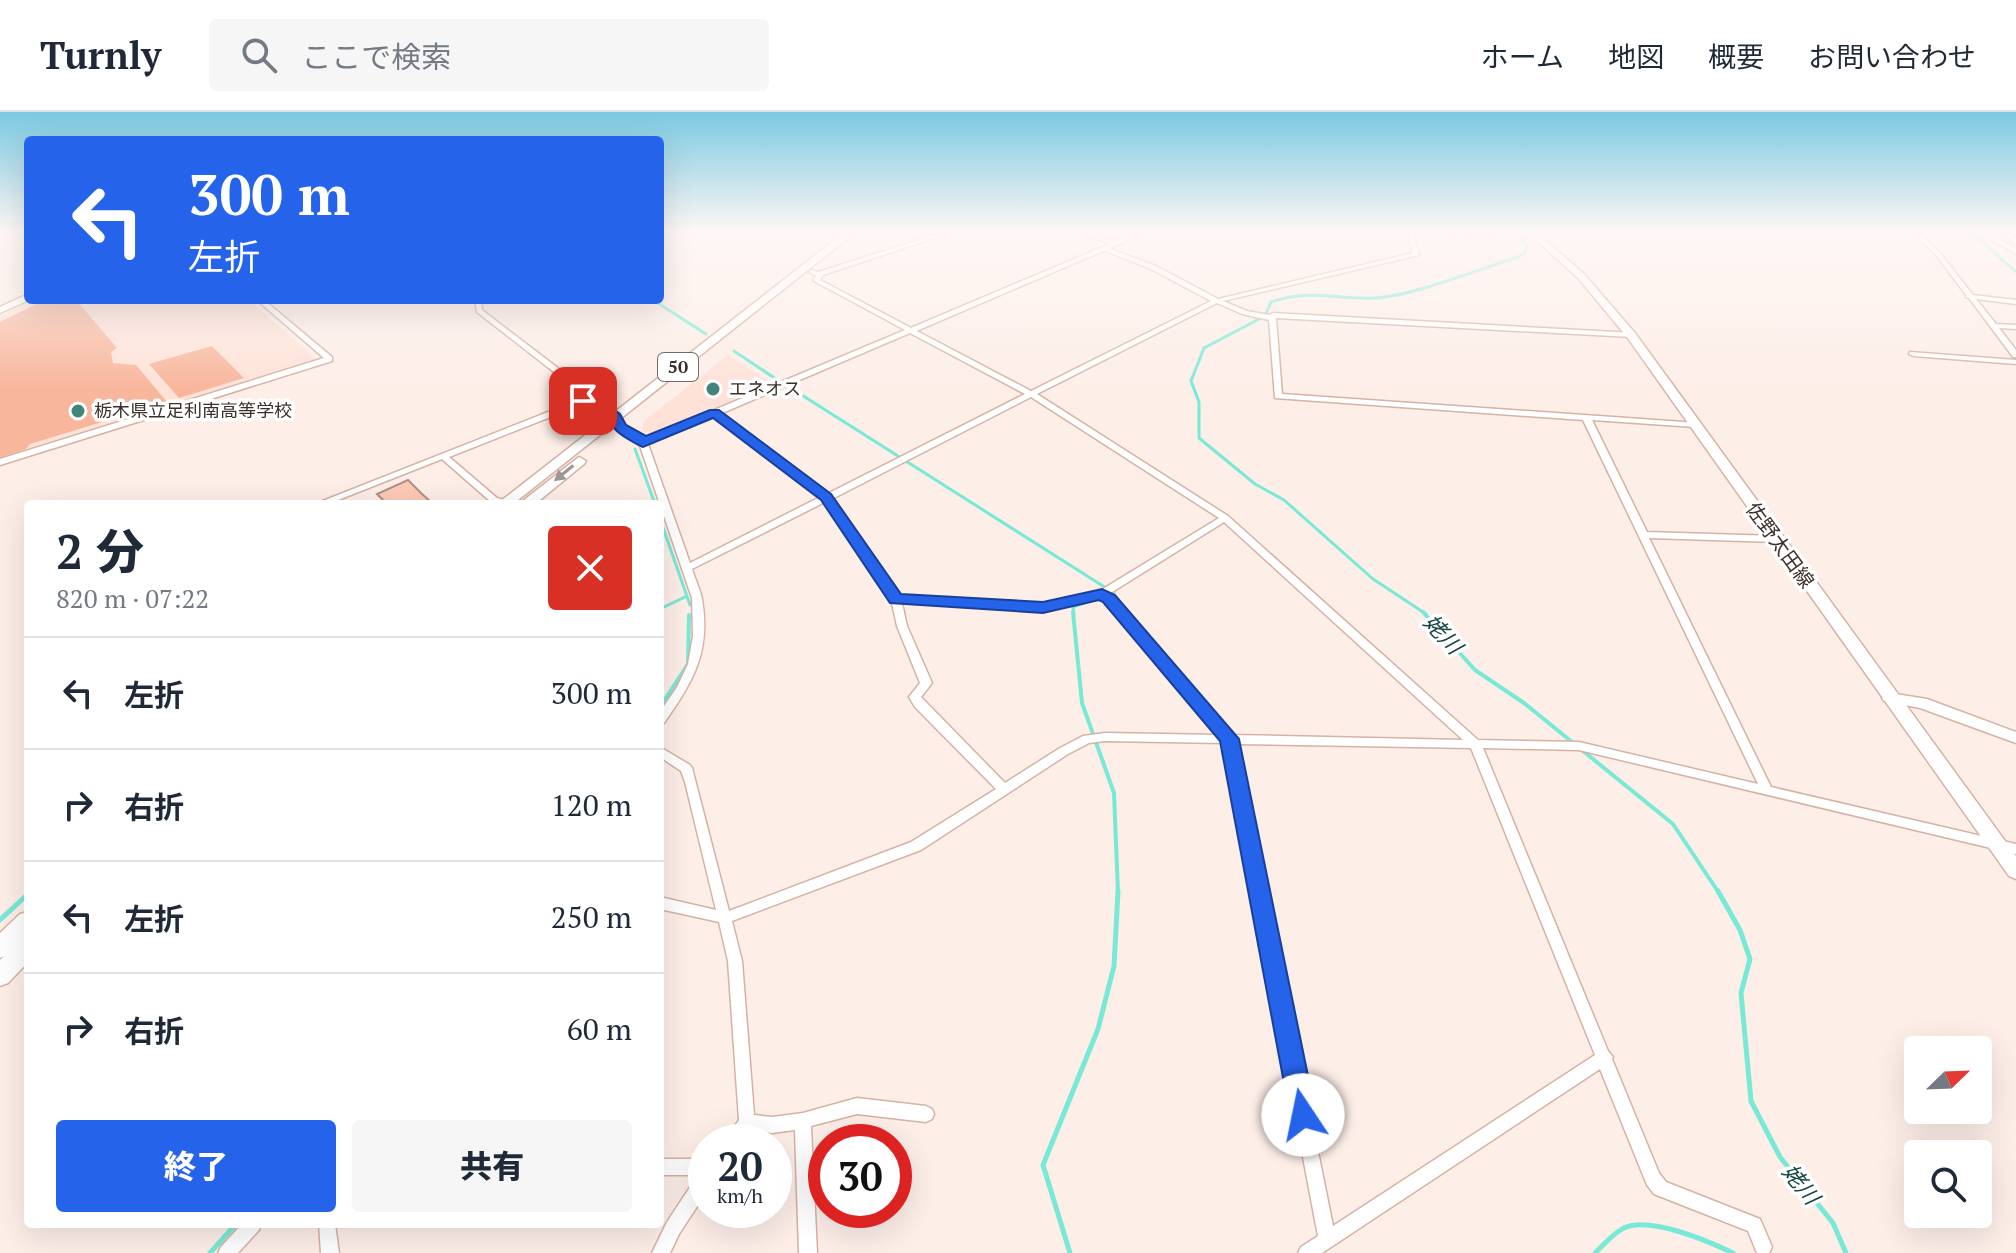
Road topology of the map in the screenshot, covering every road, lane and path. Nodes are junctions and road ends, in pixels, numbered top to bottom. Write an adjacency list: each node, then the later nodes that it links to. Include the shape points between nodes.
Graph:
1 (787, 284): 28 (highway, 50)
2 (801, 284): 28 (highway, 50)
3 (824, 284): 19 (street)
4 (1021, 284): 19 (street)
5 (1183, 284): 11 (street)
6 (1288, 284): 11 (street)
7 (1588, 284): 20 (main road, 佐野太田線)
8 (1960, 284): 9 (street)
9 (1968, 296): 12 (street); 17 (street)
10 (24, 299): 15 (street)
11 (1216, 301): 16 (street); 24 (street)
12 (2016, 302)
13 (265, 304): 32 (street, via 329,359)
14 (478, 304): 25 (street, via 479,311)
15 (0, 310)
16 (1272, 318): 20 (street); 27 (street, via 1278,396)
17 (1992, 326): 18 (street); 22 (street)
18 (2016, 327)
19 (911, 330): 24 (street); 26 (street)
20 (1631, 335): 29 (main road, 佐野太田線)
21 (1913, 354): 23 (street)
22 (2016, 355)
23 (2016, 362)
24 (1031, 394): 33 (street); 40 (street)
25 (591, 398): 28 (street); 31 (street)
26 (714, 413): 30 (street); 33 (street)
27 (1586, 417): 29 (street); 41 (street)
28 (618, 422): 30 (street); 36 (highway, 50); 37 (highway, 50, one-way to 37)
29 (1695, 425): 42 (main road, 佐野太田線)
30 (643, 443): 38 (street)
31 (443, 456): 34 (street); 35 (street)
32 (0, 462)
33 (826, 497): 43 (street); 45 (street)
34 (330, 500)
35 (494, 500)
36 (501, 500)
37 (530, 500)
38 (663, 500)
39 (664, 503): 43 (street)
40 (1225, 518): 44 (street); 50 (street)
41 (1644, 535): 42 (street); 53 (street)
42 (1776, 539): 46 (main road, 佐野太田線)
43 (687, 568): 47 (street, via 697,598 697,658 689,680)
44 (1102, 594): 45 (street, via 1043,608); 49 (street)
45 (896, 599): 52 (street, via 926,683 915,697)
46 (1889, 698): 48 (street, via 1922,703); 54 (main road, 佐野太田線)
47 (664, 714)
48 (2016, 738)
49 (1229, 739): 50 (street); 52 (street, via 1087,739); 72 (street)
50 (1476, 745): 53 (street, via 1579,746); 63 (street)
51 (664, 754): 58 (street, via 686,768)
52 (1004, 789): 58 (street, via 916,846)
53 (1767, 790): 54 (street)
54 (1996, 844): 55 (street); 56 (main road, 佐野太田線)
55 (2016, 849)
56 (2016, 871)
57 (664, 904): 58 (street)
58 (725, 918): 66 (street, via 735,961)
59 (24, 925): 60 (highway)
60 (0, 948)
61 (24, 951): 62 (highway)
62 (0, 976)
63 (1605, 1057): 72 (street); 73 (street, via 1660,1188 1754,1225)
64 (926, 1114): 65 (street, via 857,1106)
65 (803, 1121): 66 (street); 77 (street)
66 (747, 1122)
67 (664, 1167): 68 (street)
68 (688, 1167)
69 (688, 1205): 76 (street)
70 (249, 1228): 74 (street)
71 (327, 1228): 75 (street)
72 (1327, 1240): 78 (street)
73 (1763, 1247)
74 (227, 1253)
75 (330, 1253)
76 (661, 1253)
77 (808, 1253)
78 (1307, 1253)

